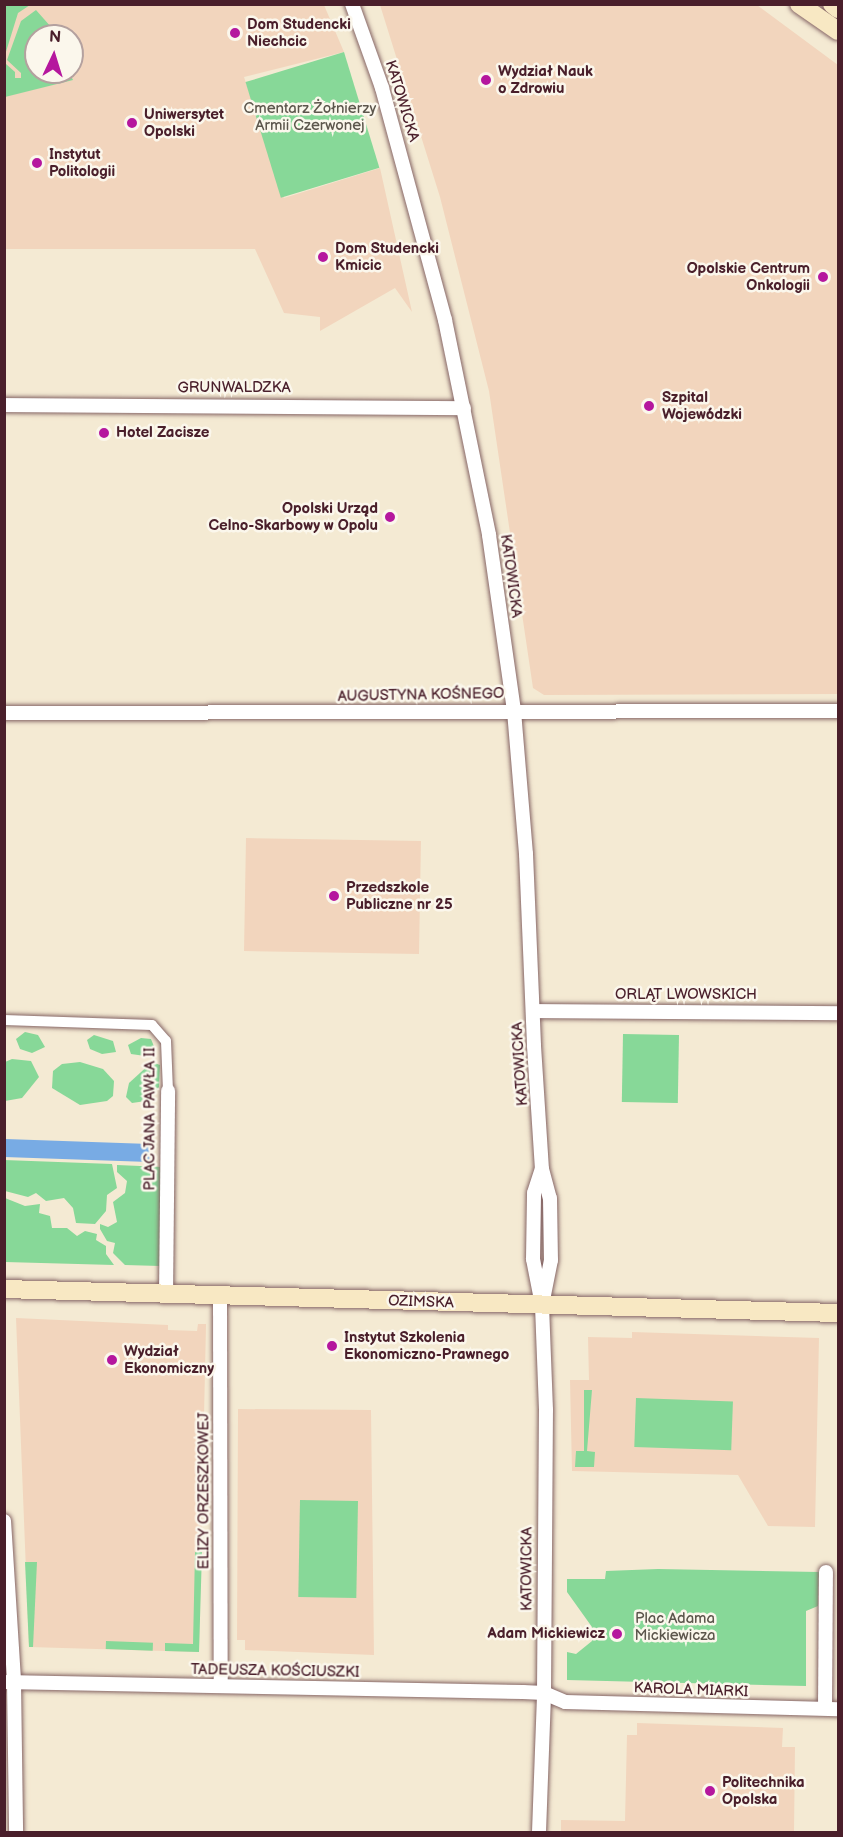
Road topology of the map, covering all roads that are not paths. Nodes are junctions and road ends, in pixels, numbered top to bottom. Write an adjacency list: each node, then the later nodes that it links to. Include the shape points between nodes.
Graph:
1 (352, 4): 7 (street, KATOWICKA, via 404,163)
2 (799, 4): 5 (main road)
3 (832, 4): 4 (main road)
4 (838, 9)
5 (838, 31)
6 (4, 405): 7 (street, GRUNWALDZKA)
7 (464, 408): 8 (street, KATOWICKA, via 489,535)
8 (514, 711): 9 (street, AUGUSTYNA KOŚNEGO); 10 (street, AUGUSTYNA KOŚNEGO); 11 (street, KATOWICKA)
9 (838, 711)
10 (4, 713)
11 (533, 1011): 12 (street, ORLĄT LWOWSKICH); 18 (street, KATOWICKA, via 542,1169 534,1193 533,1259)
12 (838, 1013)
13 (4, 1020): 14 (street, PLAC JANA PAWŁA II, via 152,1025 166,1041)
14 (168, 1091): 16 (street, PLAC JANA PAWŁA II)
15 (4, 1289): 16 (main road, OZIMSKA)
16 (166, 1295): 17 (main road, OZIMSKA)
17 (220, 1296): 18 (main road, OZIMSKA); 23 (street, ELIZY ORZESZKOWEJ)
18 (542, 1305): 19 (main road, OZIMSKA); 24 (street, KATOWICKA)
19 (838, 1313)
20 (4, 1521): 22 (street)
21 (826, 1572): 25 (street)
22 (9, 1682): 23 (street, TADEUSZA KOŚCIUSZKI); 26 (street)
23 (221, 1686): 24 (street, TADEUSZA KOŚCIUSZKI)
24 (544, 1694): 25 (street, KAROLA MIARKI, via 565,1702); 27 (street, KATOWICKA)
25 (832, 1708)
26 (16, 1833)
27 (539, 1833)

